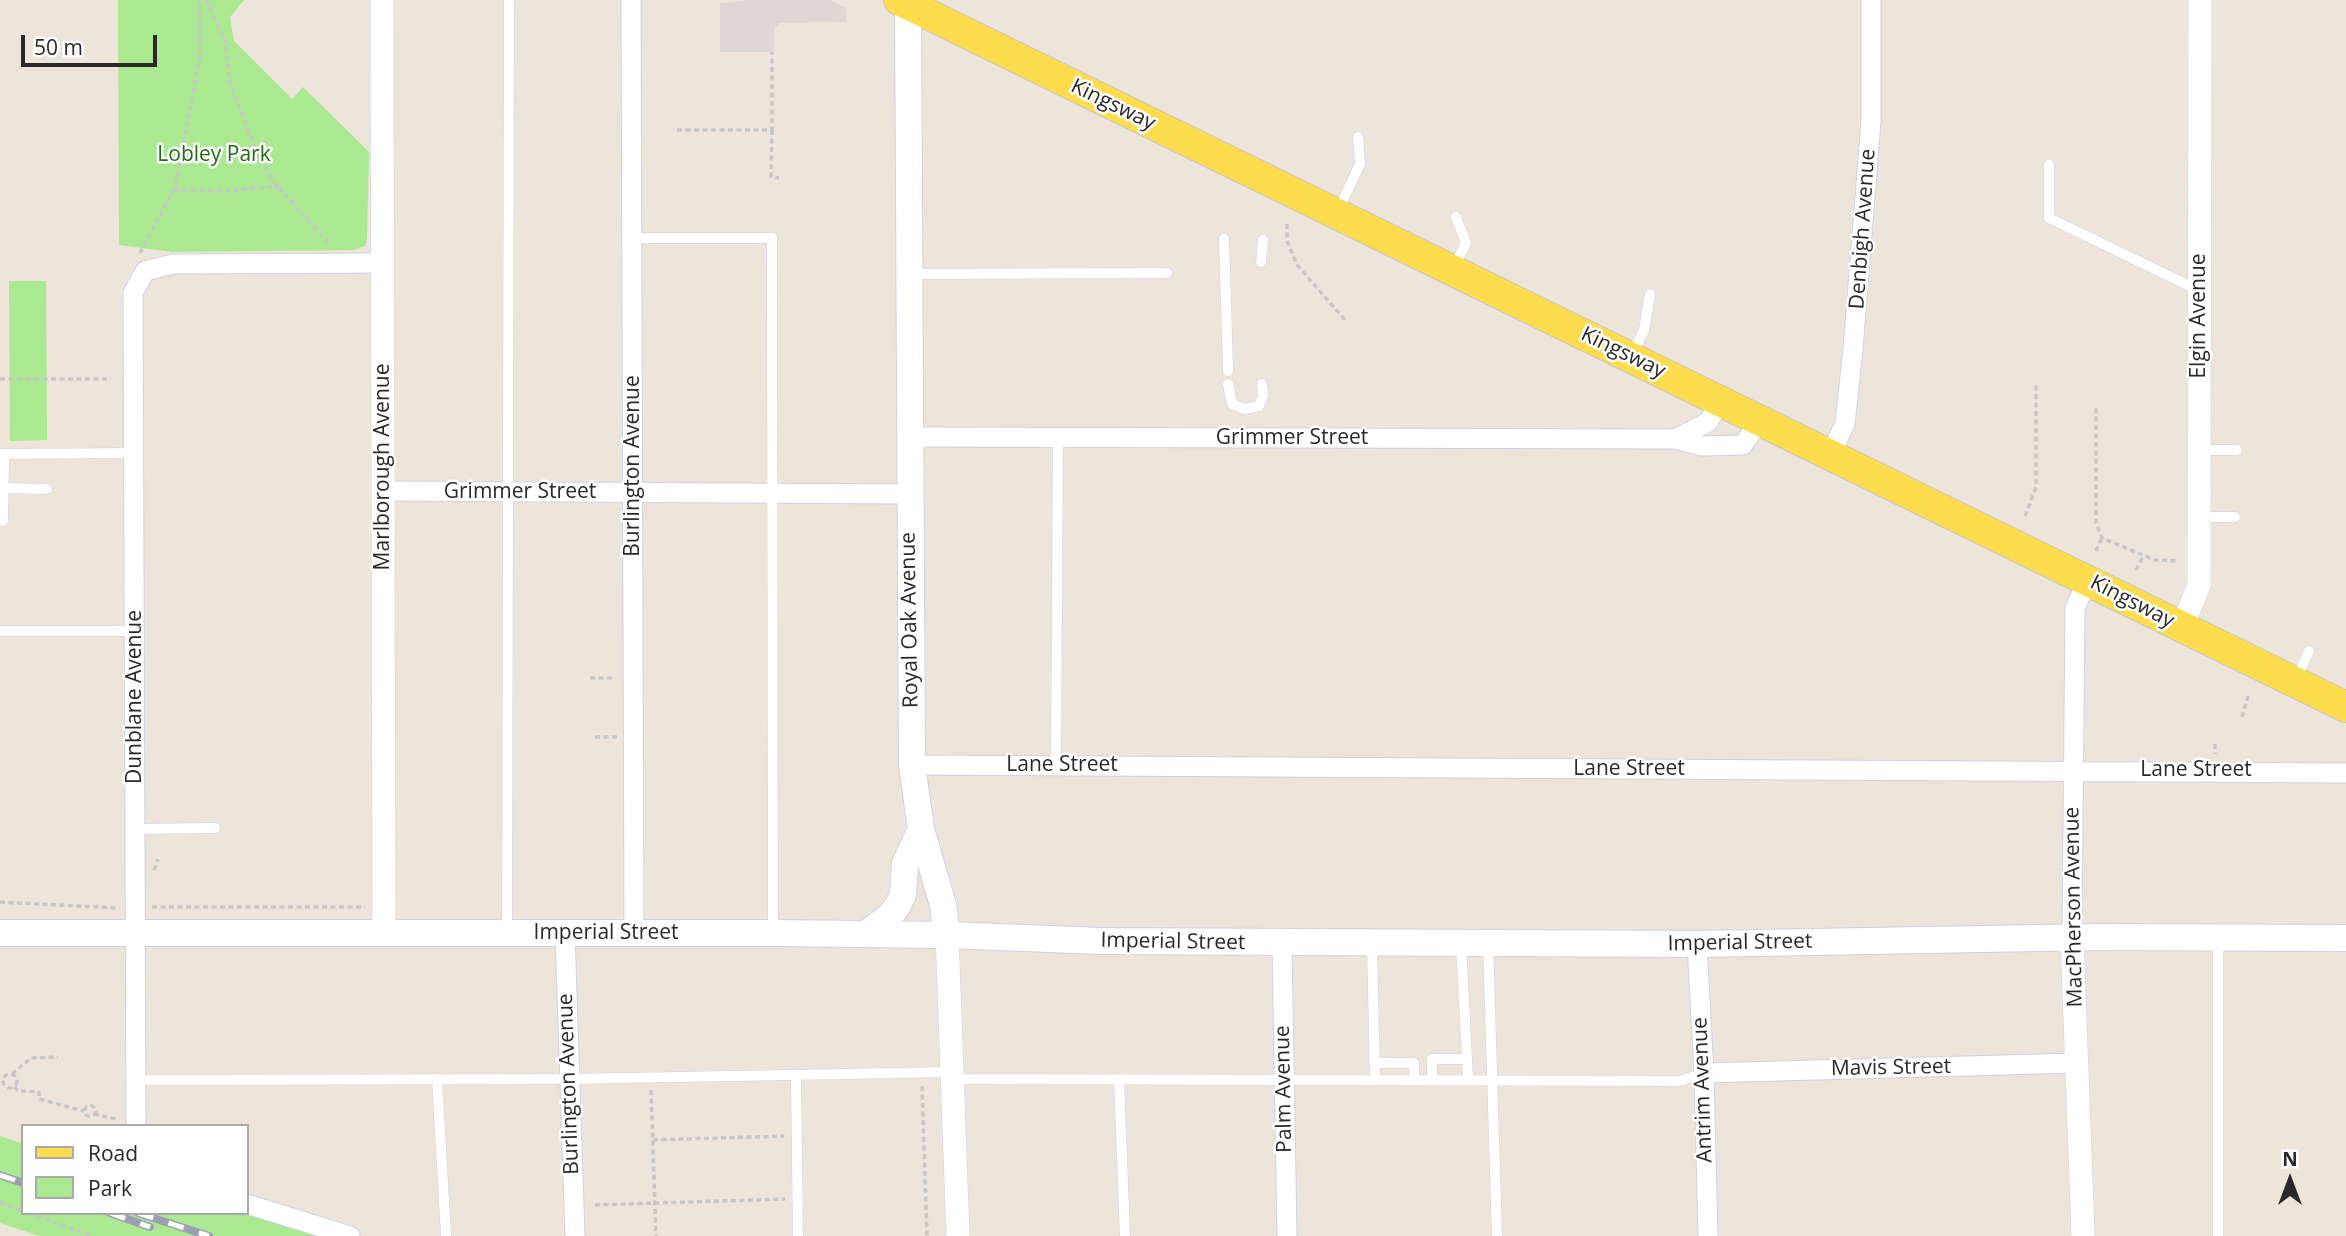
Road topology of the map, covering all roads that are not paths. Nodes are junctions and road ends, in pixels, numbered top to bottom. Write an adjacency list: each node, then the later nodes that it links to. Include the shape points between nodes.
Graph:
1 (382, 0): 15 (street, Marlborough Avenue)
2 (509, 0): 38 (lane)
3 (631, 0): 11 (street, Burlington Avenue)
4 (1871, 0): 34 (street, Denbigh Avenue, via 1871,121 1853,349 1845,424)
5 (2200, 0): 19 (street, Elgin Avenue)
6 (905, 1): 9 (main road, Kingsway); 18 (main road, Royal Oak Avenue)
7 (1358, 137): 9 (lane, via 1360,164)
8 (2049, 165): 19 (lane, via 2049,218)
9 (1336, 214): 16 (main road, Kingsway)
10 (1455, 217): 16 (lane, via 1466,243)
11 (633, 239): 39 (street, Burlington Avenue); 40 (lane, via 772,237)
12 (1224, 239): 22 (lane)
13 (1263, 240): 14 (lane)
14 (1261, 262)
15 (383, 263): 32 (street, Dunblane Avenue, via 142,262 134,293); 37 (street, Marlborough Avenue)
16 (1452, 271): 21 (main road, Kingsway)
17 (1167, 272): 18 (lane)
18 (908, 274): 27 (main road, Royal Oak Avenue)
19 (2199, 290): 30 (street, Elgin Avenue)
20 (1650, 294): 21 (lane, via 1644,330)
21 (1631, 357): 25 (main road, Kingsway)
22 (1228, 371)
23 (1228, 384): 24 (lane, via 1232,404 1245,409 1259,406)
24 (1262, 384)
25 (1721, 401): 26 (main road, Kingsway); 29 (street, Grimmer Street, via 1708,422)
26 (1760, 420): 29 (street, Grimmer Street, via 1743,445 1702,446); 34 (main road, Kingsway)
27 (908, 437): 28 (street, Grimmer Street); 41 (main road, Royal Oak Avenue)
28 (1058, 437): 29 (street, Grimmer Street); 53 (lane)
29 (1676, 439)
30 (2199, 450): 31 (lane); 42 (street, Elgin Avenue)
31 (2237, 450)
32 (134, 453): 33 (lane); 48 (street, Dunblane Avenue)
33 (2, 454): 35 (lane)
34 (1830, 455): 45 (main road, Kingsway)
35 (2, 488): 36 (lane); 44 (lane)
36 (47, 489)
37 (383, 491): 38 (street, Grimmer Street); 62 (street, Marlborough Avenue)
38 (506, 492): 39 (street, Grimmer Street); 59 (lane)
39 (634, 493): 40 (street, Grimmer Street); 64 (street, Burlington Avenue)
40 (772, 494): 41 (street, Grimmer Street); 65 (lane)
41 (908, 494): 52 (main road, Royal Oak Avenue)
42 (2199, 517): 43 (lane); 46 (street, Elgin Avenue, via 2199,585)
43 (2235, 517)
44 (4, 521)
45 (2088, 580): 46 (main road, Kingsway); 54 (street, MacPherson Avenue, via 2075,608)
46 (2182, 627): 50 (main road, Kingsway)
47 (0, 631): 48 (lane)
48 (135, 631): 57 (street, Dunblane Avenue)
49 (2309, 651): 50 (lane)
50 (2295, 682): 51 (main road, Kingsway)
51 (2346, 707)
52 (912, 765): 53 (street, Lane Street); 58 (main road, Royal Oak Avenue)
53 (1056, 765): 54 (street, Lane Street)
54 (2073, 771): 55 (street, Lane Street); 68 (street, MacPherson Avenue)
55 (2346, 773)
56 (215, 828): 57 (lane)
57 (135, 830): 61 (street, Dunblane Avenue)
58 (920, 830): 66 (main road, via 905,864 898,905); 67 (main road, Royal Oak Avenue, via 943,905)
59 (507, 932): 62 (main road, Imperial Street); 63 (main road, Imperial Street)
60 (0, 933): 61 (main road, Imperial Street)
61 (136, 933): 62 (main road, Imperial Street); 90 (street, Dunblane Avenue)
62 (384, 933)
63 (565, 933): 64 (main road, Imperial Street); 83 (street, Burlington Avenue)
64 (634, 933): 65 (main road, Imperial Street)
65 (773, 933): 66 (main road, Imperial Street)
66 (866, 934): 67 (main road, Imperial Street)
67 (947, 935): 71 (main road, Imperial Street); 81 (street, Royal Oak Avenue)
68 (2072, 937): 69 (main road, Imperial Street); 75 (main road, Imperial Street); 78 (street, MacPherson Avenue)
69 (2218, 938): 70 (main road, Imperial Street); 104 (lane)
70 (2346, 938)
71 (1282, 943): 72 (main road, Imperial Street); 91 (street, Palm Avenue)
72 (1372, 943): 73 (main road, Imperial Street); 77 (lane)
73 (1461, 943): 74 (main road, Imperial Street); 76 (lane)
74 (1488, 943): 75 (main road, Imperial Street); 89 (lane)
75 (1697, 944): 79 (street, Antrim Avenue)
76 (1468, 1059): 87 (lane, via 1432,1059); 88 (lane)
77 (1374, 1063): 85 (lane); 86 (lane, via 1413,1063)
78 (2077, 1063): 79 (street, Mavis Street); 103 (street, MacPherson Avenue)
79 (1704, 1073): 89 (lane, via 1680,1080); 102 (street, Antrim Avenue)
80 (796, 1076): 81 (lane); 83 (lane); 97 (lane)
81 (953, 1076): 84 (lane); 98 (street, Royal Oak Avenue)
82 (437, 1079): 83 (lane); 90 (lane); 95 (lane)
83 (569, 1079): 96 (street, Burlington Avenue)
84 (1119, 1079): 91 (lane); 99 (lane)
85 (1374, 1079): 86 (lane); 91 (lane)
86 (1413, 1079): 87 (lane)
87 (1432, 1079): 88 (lane)
88 (1468, 1079): 89 (lane)
89 (1491, 1079): 101 (lane)
90 (136, 1080): 92 (street, Dunblane Avenue)
91 (1283, 1080): 100 (street, Palm Avenue)
92 (136, 1124)
93 (248, 1204): 94 (street)
94 (350, 1236)
95 (446, 1236)
96 (575, 1236)
97 (798, 1236)
98 (958, 1236)
99 (1125, 1236)
100 (1287, 1236)
101 (1497, 1236)
102 (1709, 1236)
103 (2083, 1236)
104 (2218, 1236)

